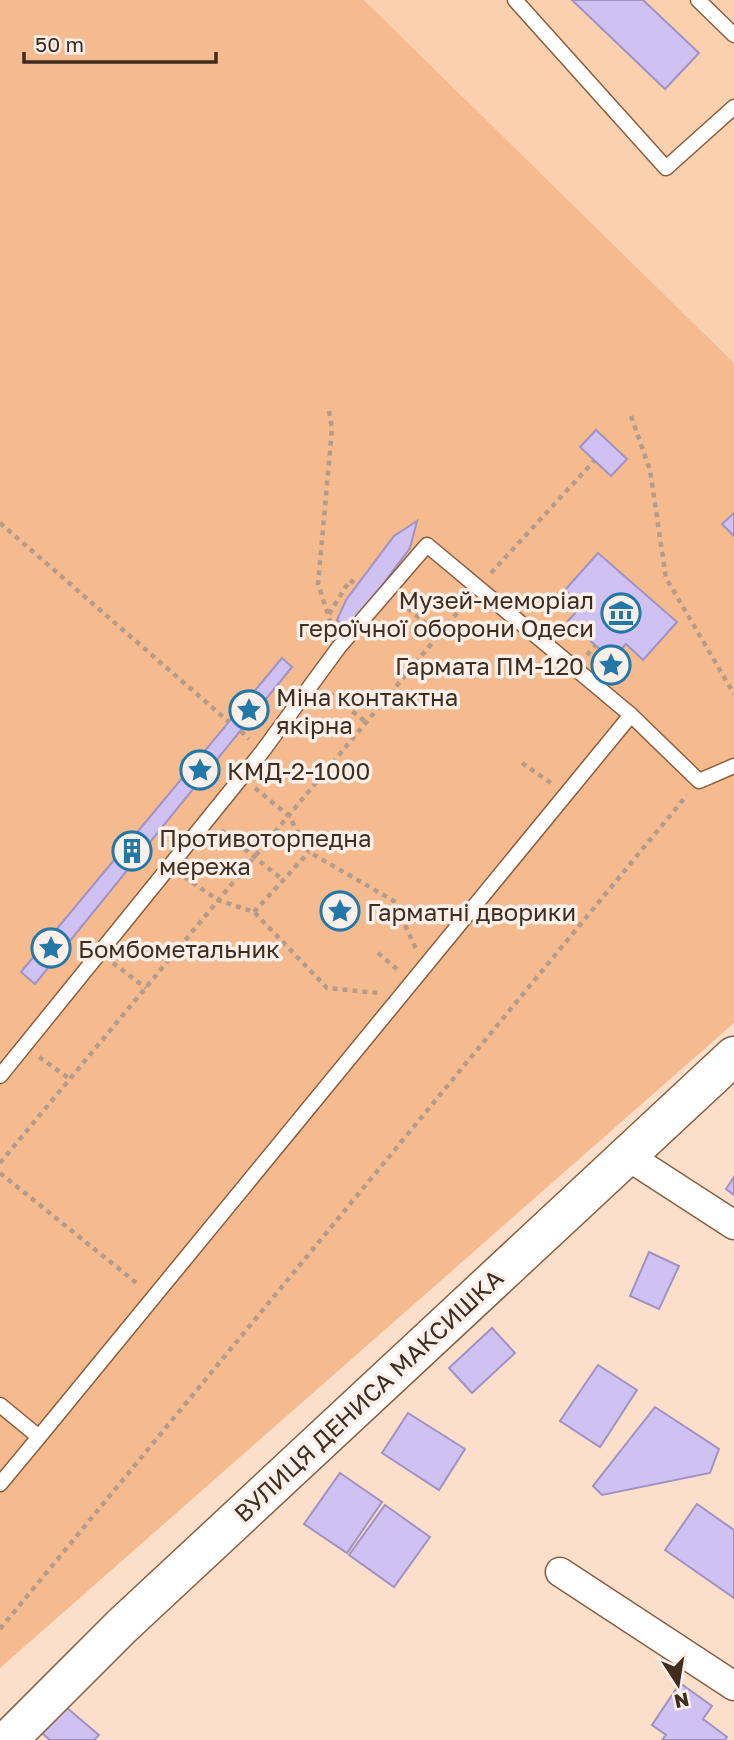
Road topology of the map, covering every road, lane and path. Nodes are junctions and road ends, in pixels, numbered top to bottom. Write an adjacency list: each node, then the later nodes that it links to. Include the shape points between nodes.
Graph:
1 (514, 0): 4 (lane, via 666,168)
2 (698, 0): 3 (lane)
3 (734, 35)
4 (734, 107)
5 (329, 411): 12 (path, via 332,429 318,584)
6 (631, 416): 16 (path, via 650,470 666,579)
7 (594, 461): 10 (path)
8 (0, 523): 18 (path)
9 (357, 584): 12 (path, via 350,580)
10 (478, 587): 11 (lane, via 427,545); 13 (path); 17 (lane)
11 (387, 591): 13 (path); 14 (lane)
12 (328, 615): 14 (path)
13 (440, 635): 19 (path)
14 (339, 648): 15 (lane)
15 (314, 681): 19 (path); 22 (lane)
16 (734, 694)
17 (631, 715): 23 (lane); 24 (lane)
18 (229, 722)
19 (367, 723): 25 (path)
20 (522, 763): 24 (path)
21 (734, 766): 23 (lane)
22 (242, 778): 25 (path); 26 (lane)
23 (699, 781): 52 (path)
24 (565, 794): 35 (lane)
25 (289, 816): 27 (path); 28 (path)
26 (208, 819): 28 (path); 29 (lane)
27 (309, 852): 30 (path); 35 (path, via 394,901)
28 (255, 856): 30 (path); 31 (path)
29 (169, 867): 31 (path); 33 (lane)
30 (283, 880): 32 (path)
31 (218, 901): 32 (path); 37 (path)
32 (254, 912): 38 (path, via 327,988)
33 (100, 953): 37 (path); 39 (lane)
34 (378, 953): 36 (path)
35 (424, 965): 36 (lane)
36 (412, 981): 38 (lane)
37 (146, 988): 42 (path)
38 (400, 995): 47 (lane)
39 (24, 1047): 41 (lane); 42 (path)
40 (734, 1056): 43 (street, ВУЛИЦЯ ДЕНИСА МАКСИШКА)
41 (0, 1076)
42 (70, 1079): 44 (path)
43 (626, 1155): 46 (street); 54 (street, ВУЛИЦЯ ДЕНИСА МАКСИШКА, via 122,1626)
44 (0, 1163)
45 (0, 1173): 47 (path)
46 (734, 1225)
47 (154, 1297): 49 (lane)
48 (0, 1405): 49 (lane)
49 (39, 1437): 50 (lane)
50 (0, 1483)
51 (559, 1573): 53 (street)
52 (0, 1629)
53 (734, 1686)
54 (8, 1740)

